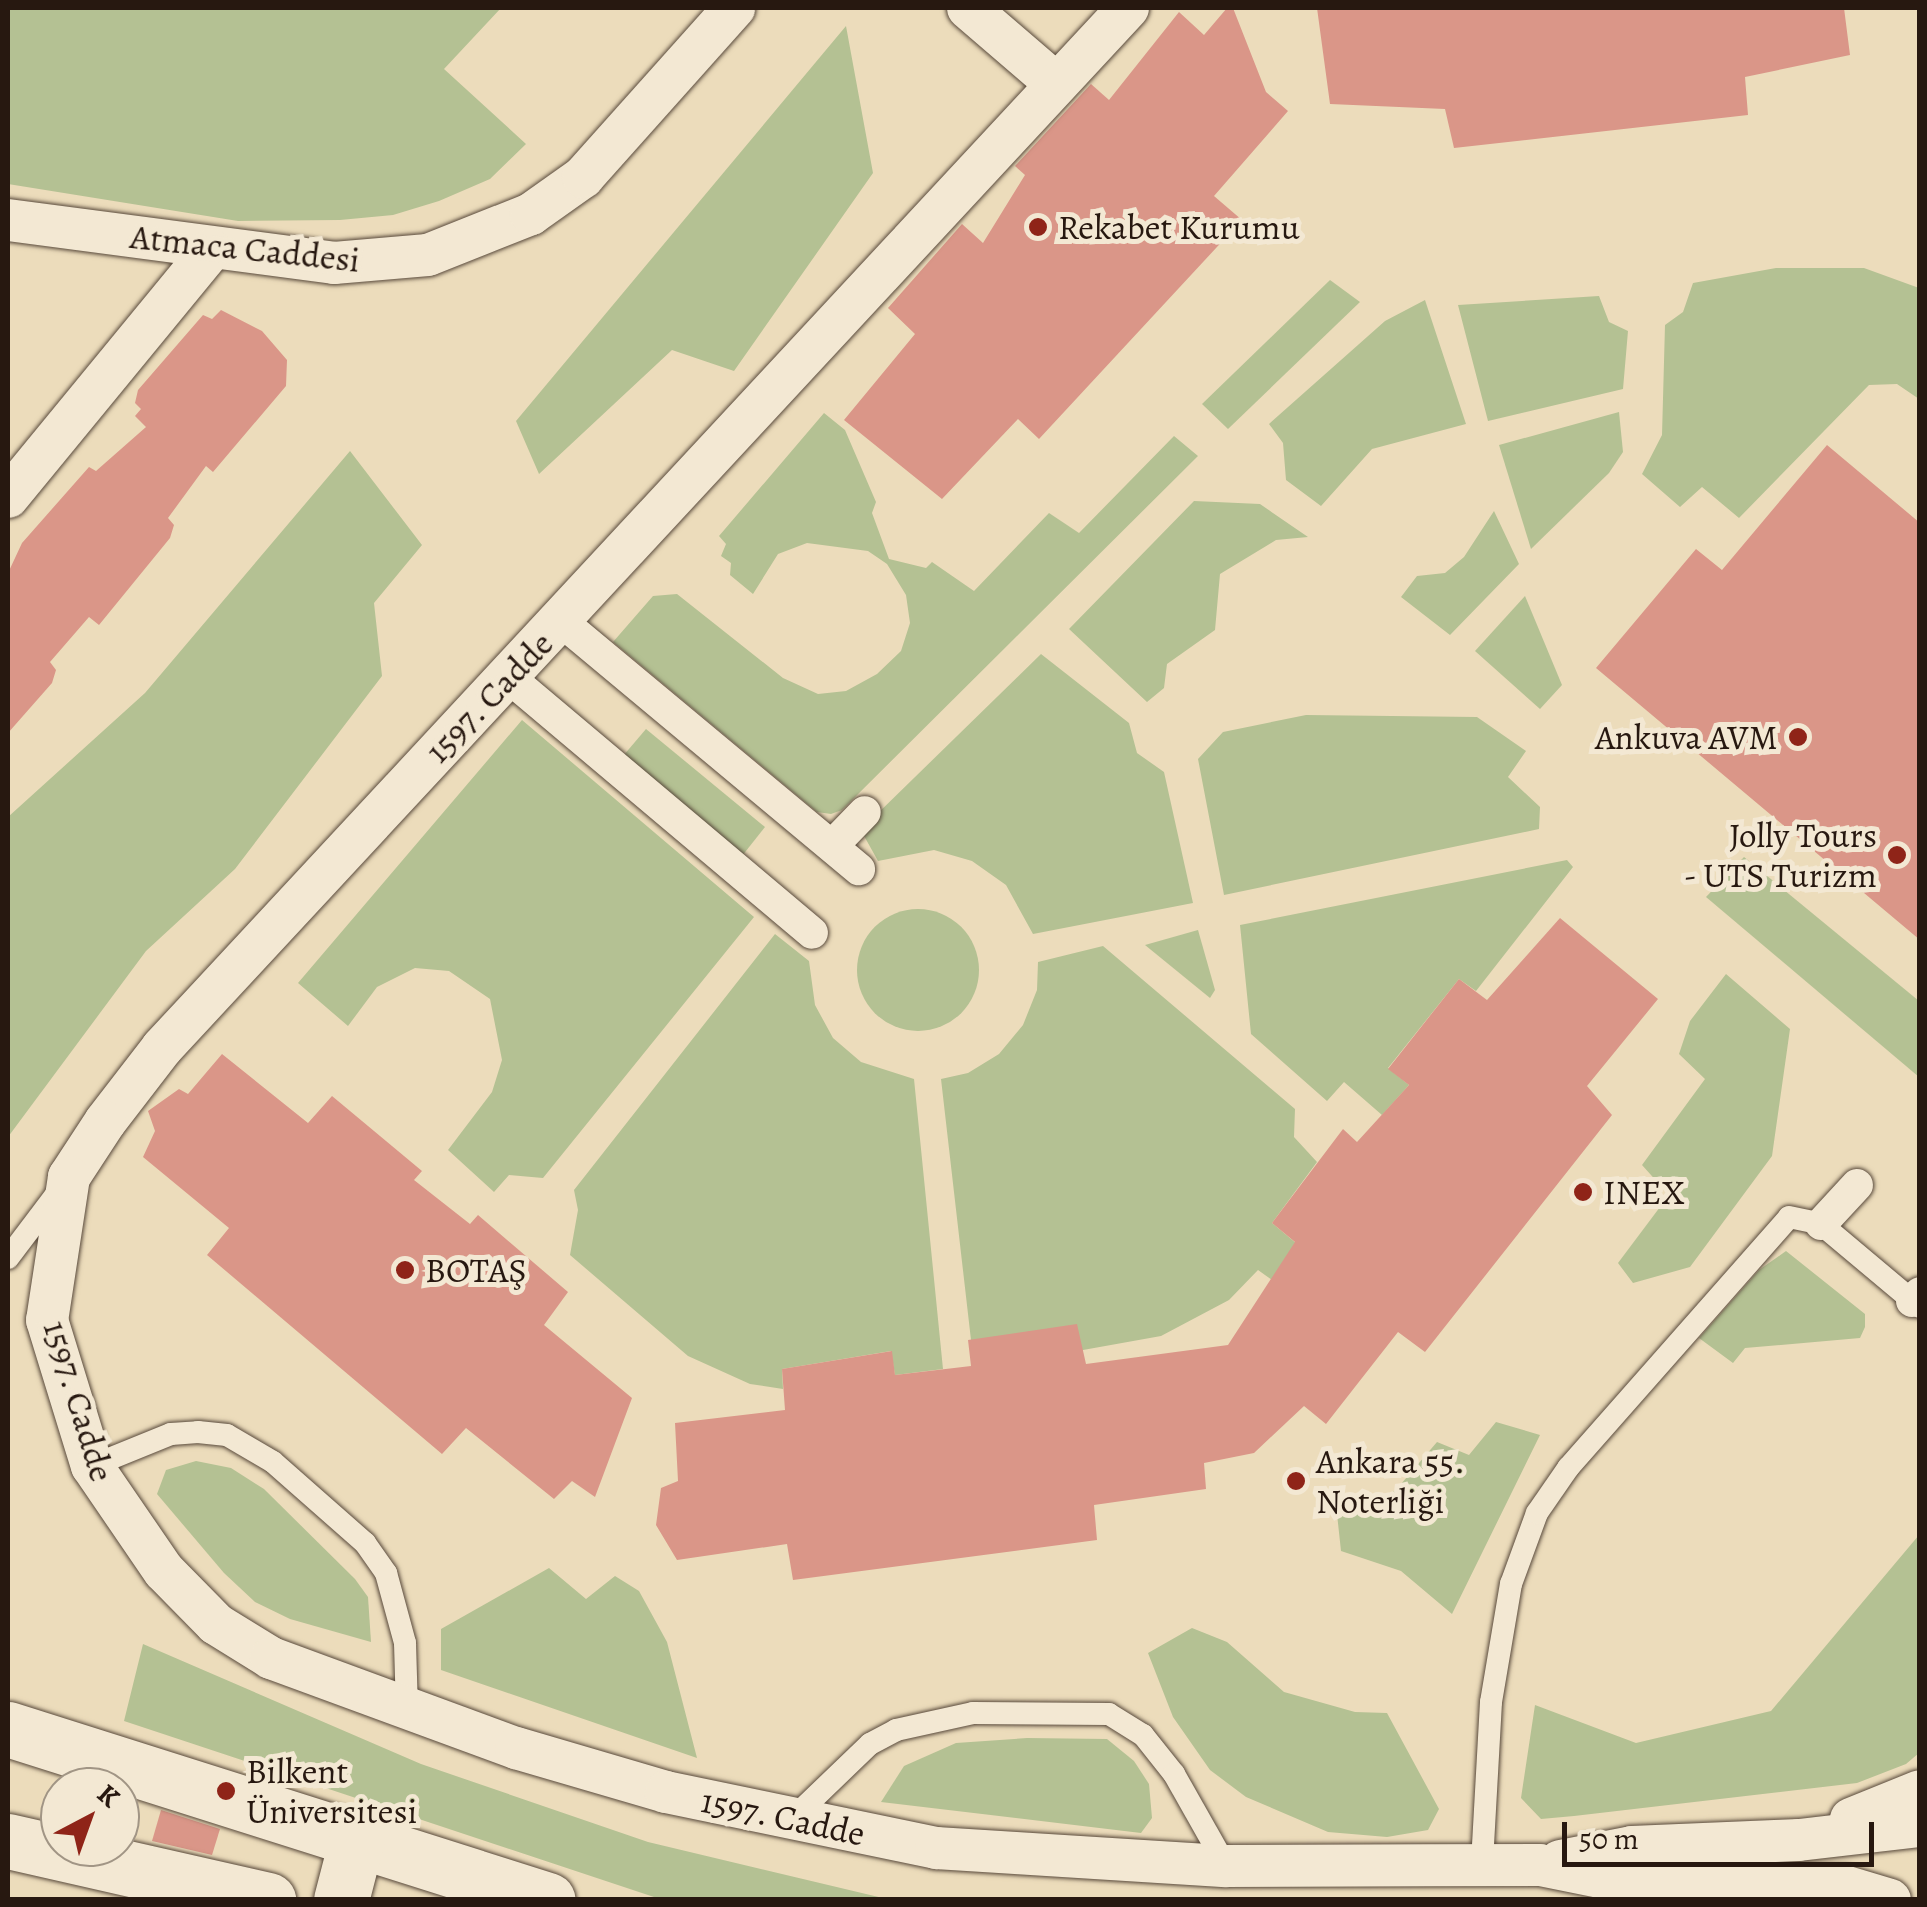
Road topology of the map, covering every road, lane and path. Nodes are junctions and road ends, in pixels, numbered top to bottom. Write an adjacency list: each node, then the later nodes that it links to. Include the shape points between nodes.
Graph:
1 (734, 8): 6 (street, Atmaca Caddesi, via 583,176 530,214 428,255 334,264)
2 (968, 8): 4 (street)
3 (1112, 12): 4 (street, 1597. Cadde)
4 (1054, 81): 8 (street, 1597. Cadde)
5 (8, 220): 6 (street, Atmaca Caddesi)
6 (210, 250): 7 (street)
7 (8, 497)
8 (562, 621): 9 (street, 1597. Cadde); 11 (street)
9 (506, 676): 13 (street, via 774,917); 14 (street, 1597. Cadde, via 162,1048)
10 (865, 812): 11 (street)
11 (832, 846): 12 (street)
12 (859, 869)
13 (812, 933)
14 (70, 1177): 17 (lane); 19 (street, 1597. Cadde, via 46,1320)
15 (1857, 1185): 16 (street)
16 (1822, 1224): 18 (lane); 32 (lane, via 1802,1215 1776,1227 1537,1513 1499,1643)
17 (8, 1258)
18 (1917, 1300)
19 (92, 1466): 20 (street, 1597. Cadde, via 164,1570 216,1624 322,1681); 20 (lane, via 171,1434 198,1432 226,1435 273,1462 365,1543 386,1573 405,1643)
20 (407, 1710): 25 (street, 1597. Cadde, via 666,1792)
21 (8, 1730): 22 (street)
22 (96, 1767)
23 (140, 1782): 27 (street)
24 (1920, 1791): 28 (street, 1597. Cadde)
25 (789, 1821): 34 (street, 1597. Cadde, via 936,1848); 34 (lane, via 870,1744 896,1730 973,1713 1109,1714 1143,1736 1174,1774)
26 (1920, 1826): 28 (street, 1597. Cadde)
27 (357, 1838): 36 (street); 37 (street)
28 (1800, 1840): 33 (street, 1597. Cadde, via 1632,1846)
29 (8, 1841): 30 (street)
30 (40, 1845)
31 (140, 1864): 35 (street)
32 (1482, 1864): 33 (street, 1597. Cadde); 34 (street, 1597. Cadde)
33 (1540, 1864): 38 (street, 1597. Cadde, via 1638,1885 1844,1886)
34 (1226, 1866)
35 (268, 1900)
36 (340, 1900)
37 (548, 1900)
38 (1890, 1900)

